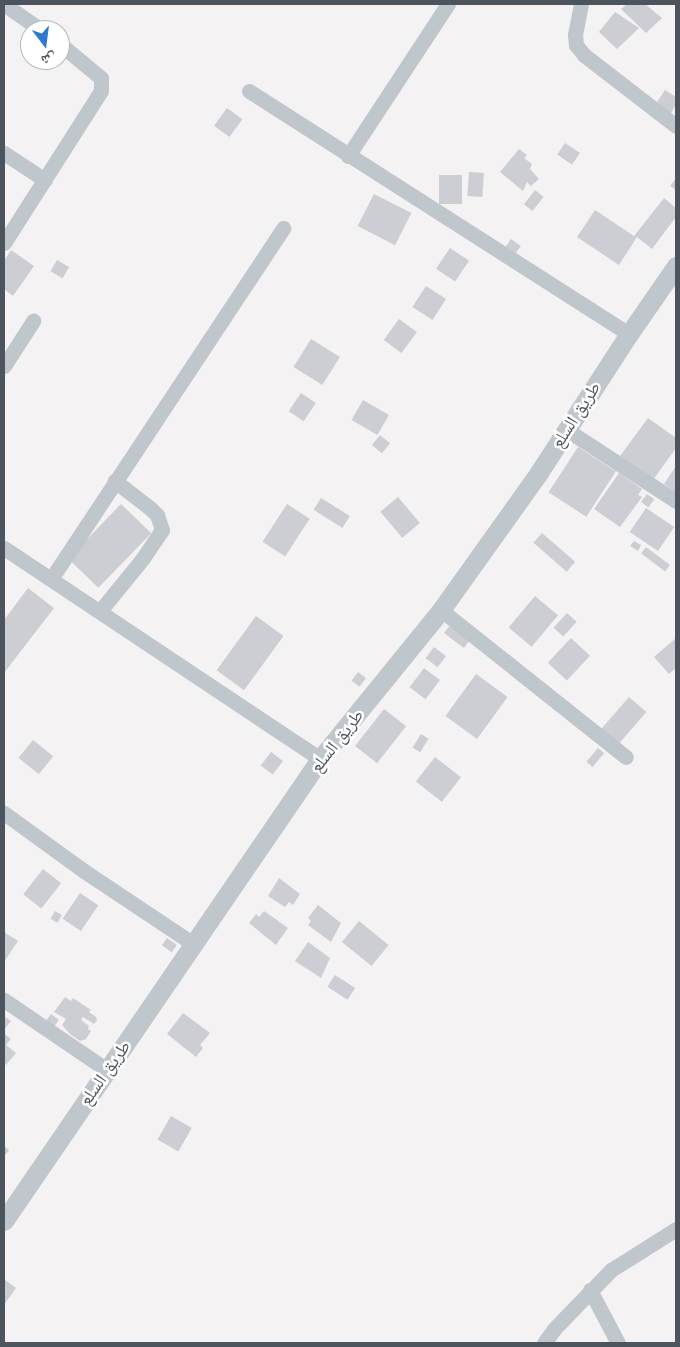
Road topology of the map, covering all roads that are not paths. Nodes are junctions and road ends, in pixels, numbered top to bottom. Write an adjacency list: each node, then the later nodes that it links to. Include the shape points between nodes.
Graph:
1 (4, 4): 4 (street)
2 (448, 4): 9 (street)
3 (581, 4): 7 (street, via 575,34 576,45 584,56)
4 (27, 20)
5 (70, 52): 10 (street, via 91,68 103,84 92,108)
6 (249, 92): 9 (street)
7 (676, 126)
8 (4, 153): 10 (street)
9 (348, 156): 15 (street)
10 (44, 180): 12 (street)
11 (283, 228): 18 (street)
12 (4, 241)
13 (676, 266): 15 (street, طريق السلع)
14 (33, 321): 16 (street)
15 (629, 334): 17 (street, طريق السلع)
16 (4, 366)
17 (567, 430): 19 (street); 22 (street, طريق السلع)
18 (115, 481): 21 (street); 23 (street, via 157,515 162,530)
19 (676, 501)
20 (4, 548): 21 (street)
21 (50, 579): 23 (street)
22 (441, 610): 24 (street); 25 (street, طريق السلع)
23 (100, 611): 25 (street)
24 (626, 757)
25 (320, 759): 27 (street, طريق السلع)
26 (4, 813): 27 (street)
27 (195, 945): 29 (street, طريق السلع)
28 (4, 1000): 29 (street)
29 (107, 1070): 30 (street, طريق السلع)
30 (4, 1222)
31 (676, 1229): 32 (street, via 612,1270)
32 (590, 1290): 33 (street); 34 (street)
33 (544, 1343)
34 (618, 1343)

